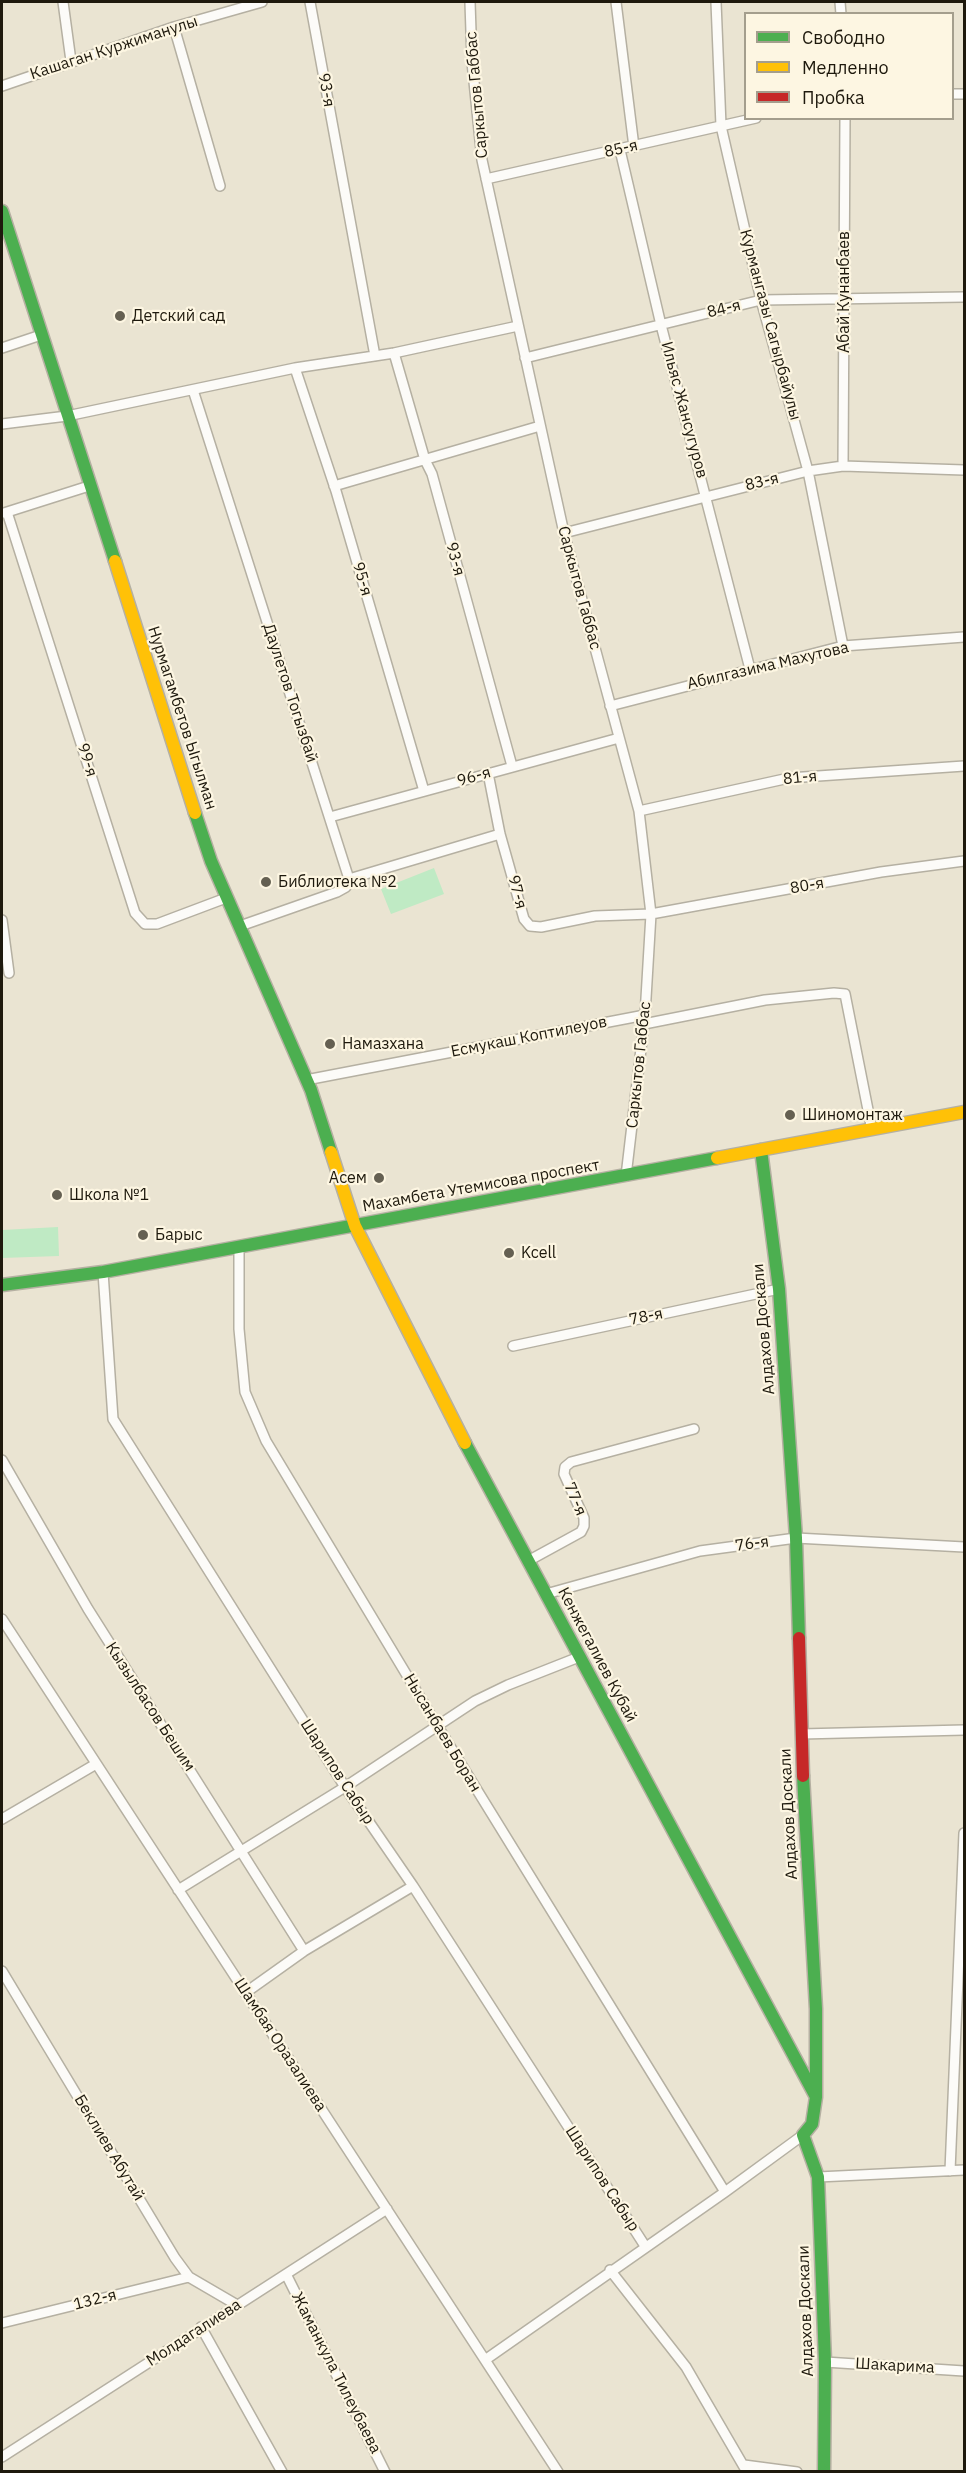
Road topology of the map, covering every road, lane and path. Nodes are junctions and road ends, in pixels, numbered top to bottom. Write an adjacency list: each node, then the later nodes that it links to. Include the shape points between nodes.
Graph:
1 (63, 2): 8 (street)
2 (262, 2): 7 (street, Кашаган Куржиманулы)
3 (310, 2): 26 (street, 93-я)
4 (470, 2): 15 (street, Саркытов Габбас, via 477,125)
5 (616, 2): 13 (street)
6 (716, 2): 12 (street, Курмангазы Сагырбайулы)
7 (174, 27): 8 (street, Кашаган Куржиманулы); 16 (street)
8 (71, 61): 9 (street, Кашаган Куржиманулы)
9 (2, 86)
10 (747, 120): 12 (street, 85-я)
11 (845, 120): 20 (street, Абай Кунанбаев)
12 (721, 126): 13 (street, 85-я); 19 (street, Курмангазы Сагырбайулы)
13 (634, 147): 14 (street, 85-я)
14 (620, 150): 15 (street, 85-я); 21 (street, Ильяс Жансугуров)
15 (486, 179): 22 (street, Саркытов Габбас)
16 (220, 186)
17 (2, 211): 23 (street, Нурмагамбетов Ыгылман)
18 (964, 297): 20 (street, 84-я)
19 (761, 300): 20 (street, 84-я); 21 (street, 84-я); 36 (street, Курмангазы Сагырбайулы)
20 (844, 300): 34 (street, Абай Кунанбаев)
21 (661, 325): 27 (street, 84-я); 39 (street, Ильяс Жансугуров)
22 (518, 326): 25 (street); 27 (street, Саркытов Габбас)
23 (41, 335): 24 (street); 30 (street, Нурмагамбетов Ыгылман)
24 (2, 348)
25 (394, 353): 26 (street); 33 (street, 93-я)
26 (375, 356): 28 (street)
27 (525, 358): 32 (street, Саркытов Габбас)
28 (295, 368): 29 (street); 38 (street, 95-я)
29 (193, 390): 30 (street); 52 (street, Даулетов Тогызбай)
30 (67, 417): 31 (street); 37 (street, Нурмагамбетов Ыгылман)
31 (2, 424)
32 (540, 426): 33 (street); 41 (street, Саркытов Габбас)
33 (425, 460): 38 (street); 47 (street, 93-я)
34 (843, 466): 35 (street, 83-я); 36 (street, 83-я)
35 (964, 470)
36 (808, 471): 39 (street, 83-я); 43 (street, Курмангазы Сагырбайулы)
37 (89, 486): 40 (street); 56 (street, Нурмагамбетов Ыгылман)
38 (334, 486): 50 (street, 95-я)
39 (706, 496): 41 (street, 83-я); 44 (street, Ильяс Жансугуров)
40 (4, 513): 56 (street, 99-я, via 135,913 145,924 157,924)
41 (564, 533): 45 (street, Саркытов Габбас)
42 (964, 637): 43 (street, Абилгазима Махутова)
43 (843, 646): 44 (street, Абилгазима Махутова)
44 (750, 669): 45 (street, Абилгазима Махутова)
45 (610, 706): 46 (street, Саркытов Габбас)
46 (619, 738): 47 (street, 96-я); 51 (street, Саркытов Габбас)
47 (512, 766): 49 (street, 96-я)
48 (964, 766): 51 (street, 81-я, via 789,778)
49 (488, 773): 50 (street, 96-я); 53 (street, 97-я)
50 (424, 791): 52 (street, 96-я)
51 (639, 811): 57 (street, Саркытов Габбас)
52 (330, 817): 55 (street, Даулетов Тогызбай)
53 (500, 834): 55 (street); 57 (street, 97-я, via 524,920 530,926 596,916)
54 (964, 861): 57 (street, 80-я, via 881,872)
55 (350, 879): 59 (street, via 337,892)
56 (226, 898): 59 (street, Нурмагамбетов Ыгылман)
57 (651, 914): 61 (street, Саркытов Габбас)
58 (2, 920): 60 (street)
59 (240, 926): 62 (street, Нурмагамбетов Ыгылман)
60 (9, 973)
61 (644, 1019): 62 (street, Есмукаш Коптилеуов); 64 (street, Есмукаш Коптилеуов, via 765,1000 845,994); 66 (street, Саркытов Габбас)
62 (306, 1080): 67 (street, Нурмагамбетов Ыгылман)
63 (964, 1112): 64 (street, Махамбета Утемисова проспект)
64 (872, 1130): 65 (street, Махамбета Утемисова проспект)
65 (761, 1150): 66 (street, Махамбета Утемисова проспект); 71 (street, Алдахов Доскали)
66 (626, 1176): 67 (street, Махамбета Утемисова проспект)
67 (355, 1226): 68 (street, Махамбета Утемисова проспект); 77 (street, Кенжегалиев Кубай)
68 (239, 1247): 69 (street, Махамбета Утемисова проспект); 81 (street, Нысанбаев Боран, via 239,1329 249,1402 266,1441)
69 (103, 1272): 70 (street, Махамбета Утемисова проспект); 85 (street, Шарипов Сабыр, via 112,1419)
70 (2, 1285)
71 (779, 1289): 72 (street, 78-я); 75 (street, Алдахов Доскали)
72 (513, 1346)
73 (694, 1429): 77 (street, 77-я, via 571,1462 564,1474 584,1518 582,1532)
74 (2, 1460): 88 (street, Кызылбасов Бешим, via 88,1609)
75 (796, 1538): 76 (street, 76-я); 78 (street, 76-я, via 700,1551); 83 (street, Алдахов Доскали)
76 (964, 1547)
77 (528, 1561): 78 (street, Кенжегалиев Кубай)
78 (546, 1594): 80 (street, Кенжегалиев Кубай)
79 (2, 1619): 84 (street, Шамбая Оразалиева)
80 (579, 1657): 81 (street, via 508,1684); 94 (street, Кенжегалиев Кубай)
81 (436, 1725): 85 (street); 99 (street, Нысанбаев Боран)
82 (964, 1730): 83 (street)
83 (801, 1734): 94 (street, Алдахов Доскали, via 816,2009)
84 (96, 1764): 86 (street); 90 (street, Шамбая Оразалиева)
85 (345, 1787): 88 (street); 89 (street, Шарипов Сабыр)
86 (2, 1819)
87 (964, 1833): 97 (street)
88 (241, 1850): 90 (street); 91 (street, Кызылбасов Бешим)
89 (413, 1886): 91 (street); 101 (street, Шарипов Сабыр)
90 (178, 1890): 93 (street, Шамбая Оразалиева)
91 (304, 1951): 93 (street)
92 (2, 1971): 104 (street, Беклиев Абутай)
93 (245, 1993): 100 (street, Шамбая Оразалиева)
94 (816, 2097): 95 (street, Алдахов Доскали, via 812,2124)
95 (803, 2135): 98 (street, Алдахов Доскали); 99 (street)
96 (964, 2170): 97 (street)
97 (950, 2171): 98 (street)
98 (818, 2177): 109 (street, Алдахов Доскали)
99 (725, 2192): 101 (street)
100 (387, 2209): 103 (street, Молдагалиева); 108 (street, Шамбая Оразалиева)
101 (645, 2246): 102 (street)
102 (610, 2270): 108 (street); 112 (street, via 686,2367)
103 (286, 2274): 105 (street, Молдагалиева); 114 (street, Жаманкула Тилеубаева)
104 (189, 2277): 105 (street, Беклиев Абутай); 106 (street, 132-я)
105 (237, 2305): 107 (street, Молдагалиева)
106 (2, 2324)
107 (201, 2327): 111 (street, Молдагалиева); 113 (street)
108 (485, 2360): 115 (street, Шамбая Оразалиева)
109 (825, 2362): 110 (street, Шакарима); 117 (street, Алдахов Доскали)
110 (964, 2371)
111 (2, 2457)
112 (746, 2468): 116 (street)
113 (282, 2472)
114 (385, 2472)
115 (558, 2472)
116 (797, 2472)
117 (824, 2472)

